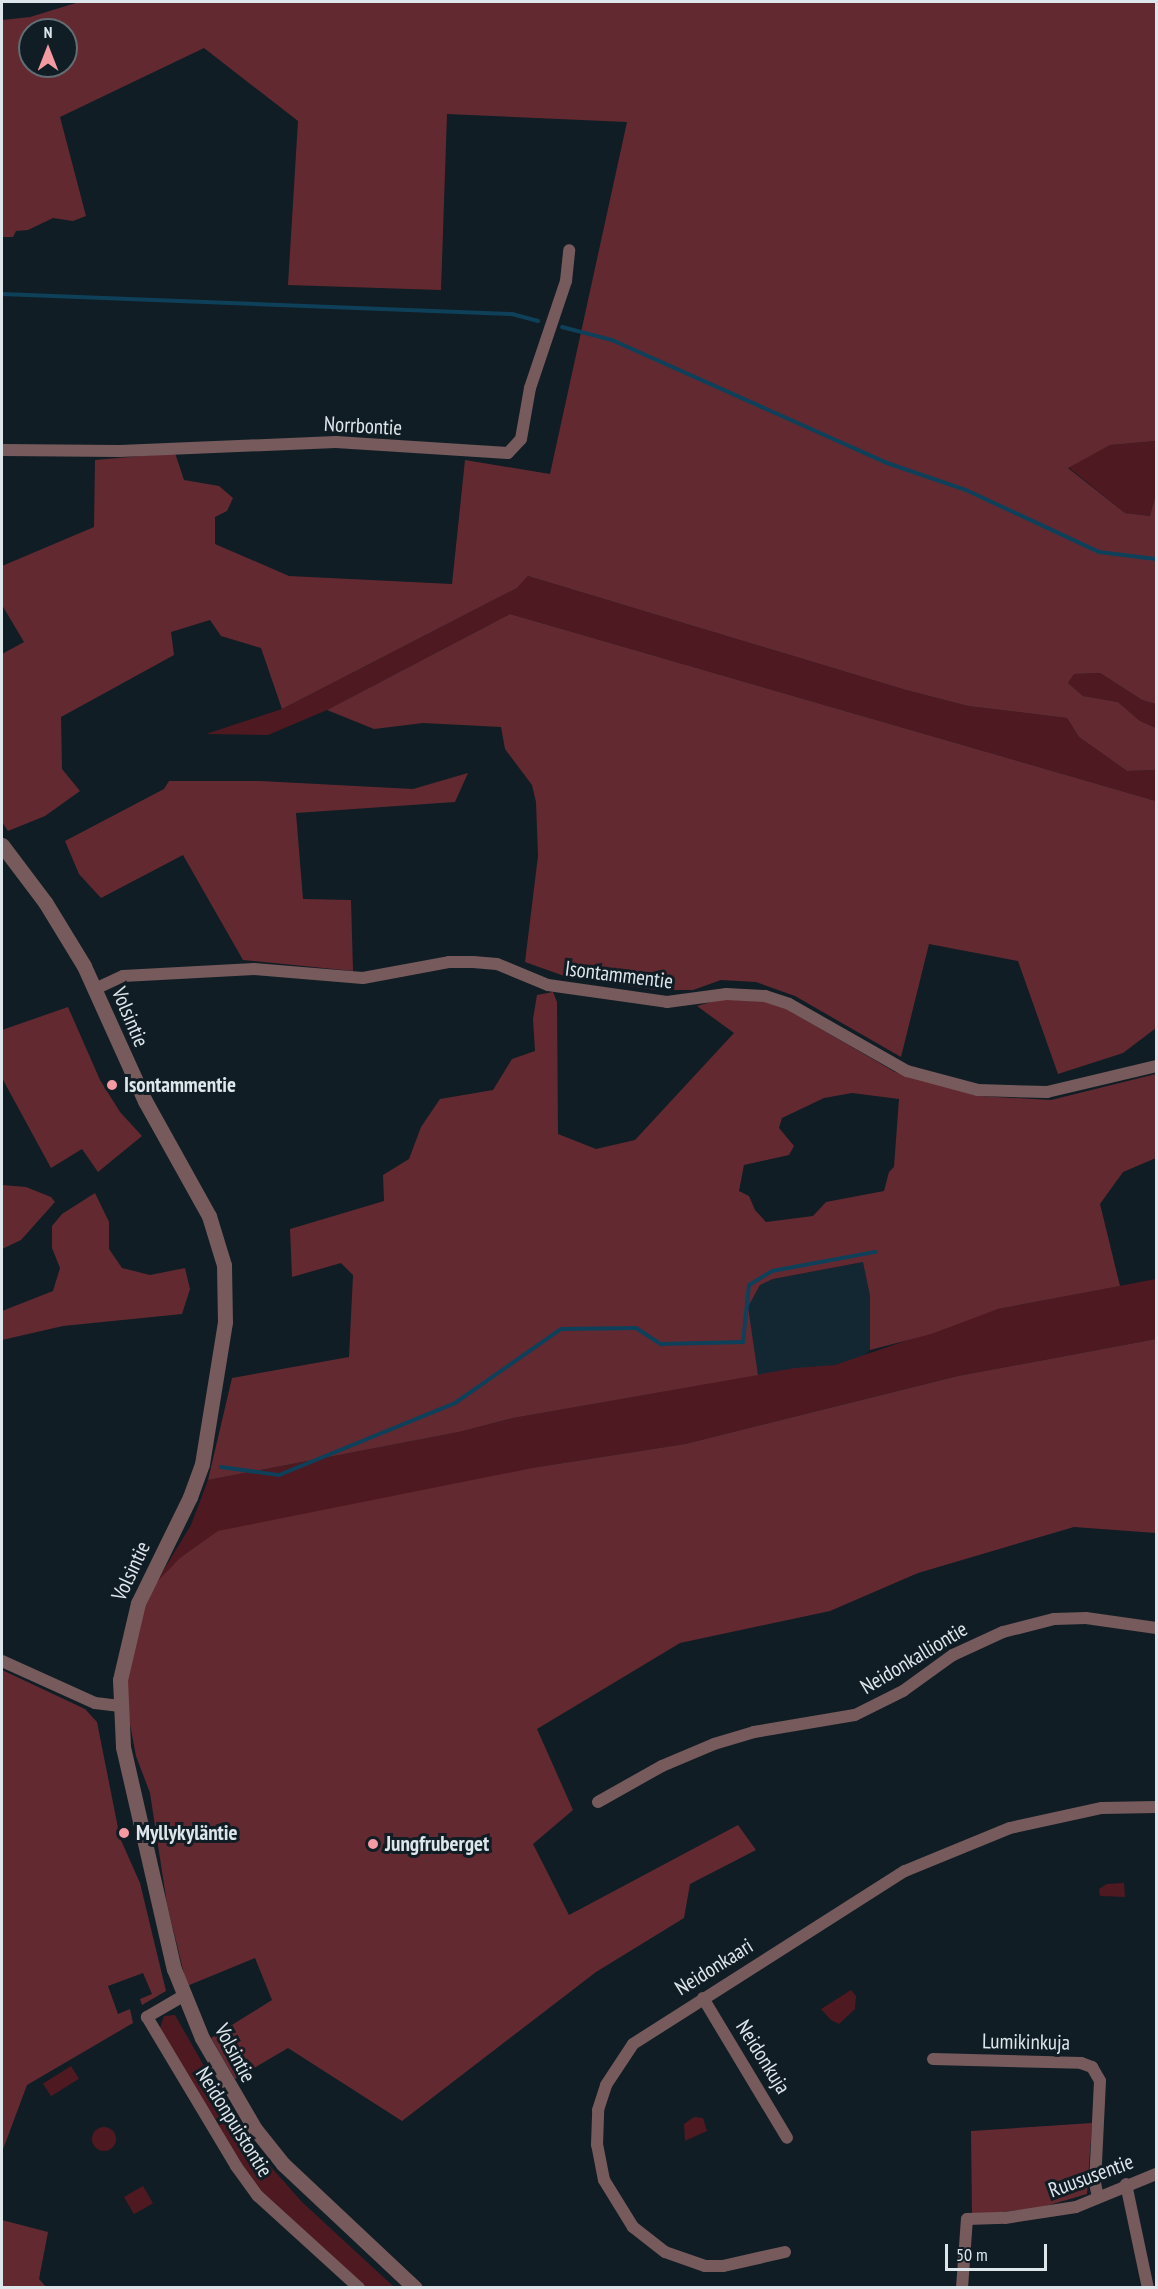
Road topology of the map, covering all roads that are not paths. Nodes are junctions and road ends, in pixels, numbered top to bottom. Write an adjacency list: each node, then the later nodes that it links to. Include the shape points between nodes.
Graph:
1 (569, 250): 2 (street, Norrbontie, via 566,281 530,388 521,439 508,453 336,442 120,451)
2 (2, 450)
3 (2, 845): 4 (street, Volsintie, via 58,922)
4 (95, 989): 5 (street, Isontammentie, via 123,976 254,969 363,978 449,962 473,962 497,964 548,985 667,1002 726,994 765,996 789,1004 907,1071 978,1090 1047,1092); 8 (street, Volsintie, via 145,1101 209,1216 224,1265 227,1293 220,1365 202,1464 138,1603 122,1657)
5 (1156, 1066)
6 (1156, 1628): 9 (street, Neidonkalliontie, via 1086,1618 1040,1622 1003,1632 953,1654 903,1691 855,1715 754,1732 714,1744 662,1766)
7 (2, 1661): 8 (street, via 95,1704)
8 (118, 1706): 11 (street, Volsintie, via 123,1747)
9 (598, 1802)
10 (1156, 1806): 12 (street, Neidonkaari, via 1058,1815 1010,1828 940,1855 875,1888)
11 (183, 1996): 19 (street, Neidonpuistontie, via 147,2017 236,2166 258,2196); 20 (street, Volsintie, via 232,2095 283,2164)
12 (703, 1998): 14 (street, Neidonkuja); 18 (street, Neidonkaari, via 646,2032 610,2076 598,2110 597,2145 604,2180 633,2228 665,2252 705,2266 723,2266)
13 (933, 2060): 17 (street, Lumikinkuja, via 1081,2063 1092,2067 1100,2081 1095,2183)
14 (788, 2138)
15 (1156, 2174): 16 (street, Ruususentie)
16 (1126, 2184): 17 (street, Ruususentie); 22 (street)
17 (1098, 2198): 21 (street, Ruususentie, via 1052,2212 967,2219)
18 (785, 2252)
19 (359, 2288)
20 (415, 2288)
21 (962, 2288)
22 (1148, 2288)

